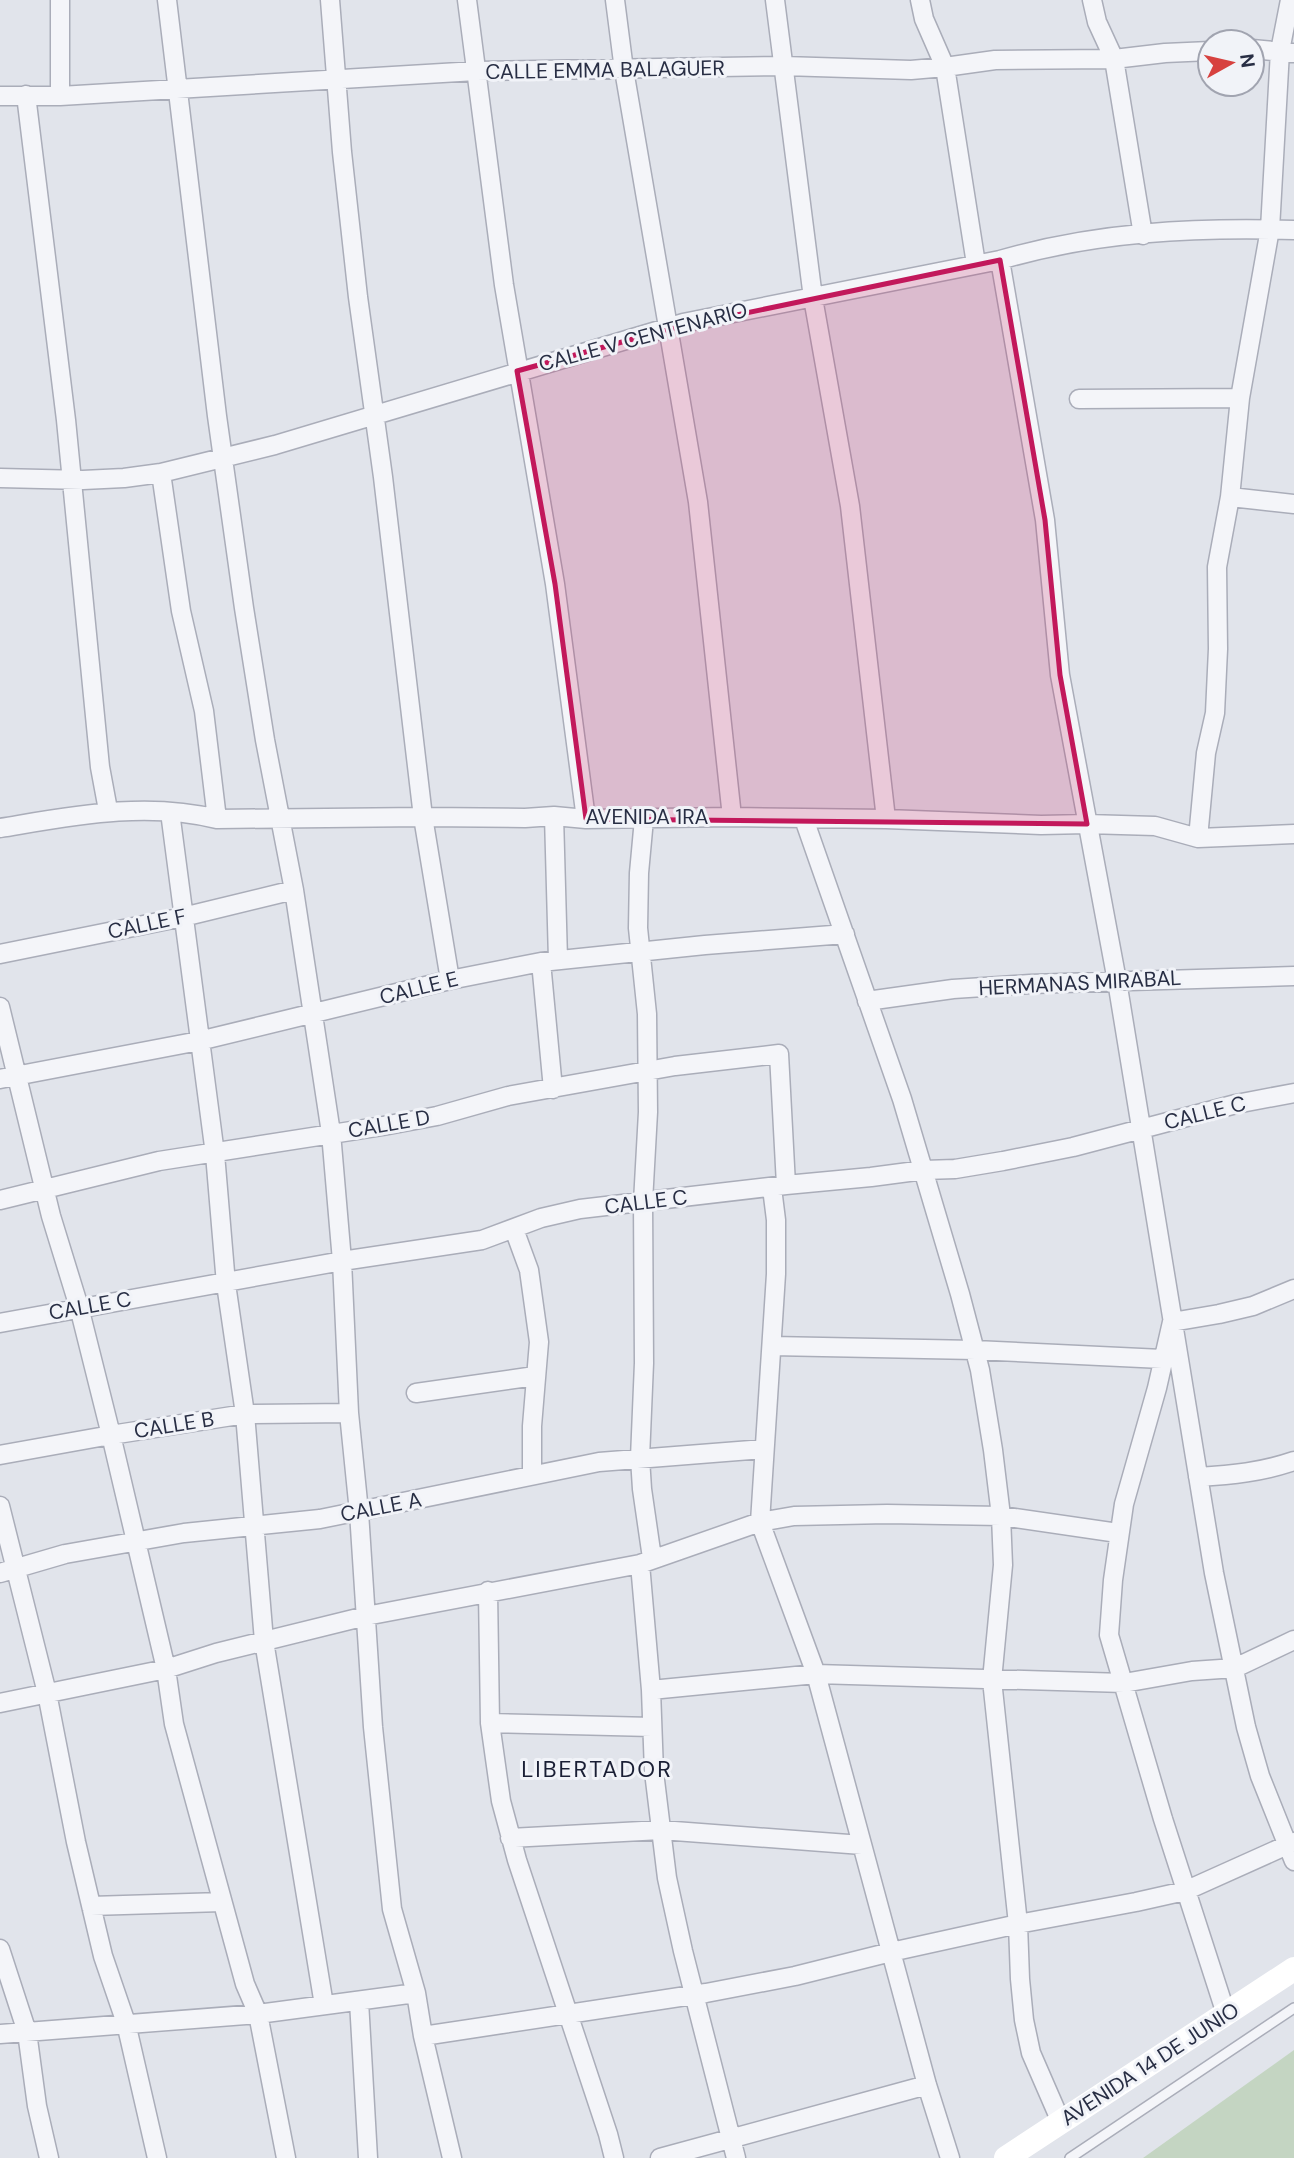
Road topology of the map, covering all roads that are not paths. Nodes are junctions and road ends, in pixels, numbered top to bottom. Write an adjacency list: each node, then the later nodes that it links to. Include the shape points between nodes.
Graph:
1 (60, 0): 22 (street)
2 (167, 0): 19 (street)
3 (330, 0): 18 (street)
4 (467, 0): 17 (street)
5 (615, 0): 16 (street)
6 (775, 0): 14 (street)
7 (920, 0): 15 (street)
8 (1092, 0): 13 (street)
9 (1290, 0): 12 (street)
10 (1266, 50): 12 (street)
11 (1196, 52): 13 (street, CALLE EMMA BALAGUER)
12 (1287, 52): 23 (street)
13 (1114, 59): 15 (street, CALLE EMMA BALAGUER, via 995,60); 25 (street)
14 (784, 66): 15 (street, CALLE EMMA BALAGUER); 16 (street, CALLE EMMA BALAGUER); 28 (street)
15 (945, 68): 27 (street)
16 (624, 70): 17 (street, CALLE EMMA BALAGUER); 29 (street)
17 (476, 71): 18 (street, CALLE EMMA BALAGUER); 30 (street)
18 (335, 78): 19 (street, CALLE EMMA BALAGUER); 33 (street)
19 (179, 89): 22 (street, CALLE EMMA BALAGUER); 34 (street)
20 (26, 95): 21 (street, CALLE EMMA BALAGUER); 22 (street, CALLE EMMA BALAGUER); 37 (street)
21 (0, 96)
22 (60, 96)
23 (1270, 229): 24 (street, CALLE V CENTENARIO); 25 (street, CALLE V CENTENARIO); 31 (street)
24 (1294, 230)
25 (1143, 235): 26 (street, CALLE V CENTENARIO, via 1038,249)
26 (1000, 260): 27 (street, CALLE V CENTENARIO); 51 (street, via 1045,520 1060,675)
27 (976, 264): 28 (street, CALLE V CENTENARIO)
28 (813, 298): 29 (street, CALLE V CENTENARIO); 50 (street, via 850,506)
29 (669, 329): 30 (street, CALLE V CENTENARIO); 44 (street, via 698,502)
30 (517, 371): 33 (street, CALLE V CENTENARIO); 47 (street, via 555,584)
31 (1240, 398): 32 (street); 38 (street)
32 (1079, 399)
33 (374, 415): 34 (street, CALLE V CENTENARIO); 43 (street)
34 (225, 458): 35 (street, CALLE V CENTENARIO); 45 (street)
35 (161, 473): 37 (street, CALLE V CENTENARIO); 46 (street, via 181,611 204,711)
36 (0, 478): 37 (street, CALLE V CENTENARIO)
37 (70, 480): 40 (street)
38 (1230, 496): 39 (street); 54 (street, via 1217,567 1216,713 1206,753)
39 (1294, 503)
40 (108, 810): 41 (street, AVENIDA 1RA); 52 (street, AVENIDA 1RA)
41 (170, 812): 46 (street, AVENIDA 1RA); 56 (street)
42 (554, 816): 43 (street, AVENIDA 1RA); 47 (street, AVENIDA 1RA); 60 (street)
43 (423, 817): 45 (street, AVENIDA 1RA); 62 (street)
44 (732, 817): 48 (street, AVENIDA 1RA); 49 (street, AVENIDA 1RA)
45 (281, 818): 46 (street, AVENIDA 1RA); 55 (street)
46 (217, 819)
47 (586, 819): 48 (street, AVENIDA 1RA)
48 (644, 819): 58 (street, via 638,928)
49 (804, 819): 50 (street, AVENIDA 1RA); 57 (street)
50 (886, 819): 51 (street, AVENIDA 1RA)
51 (1087, 824): 54 (street, AVENIDA 1RA, via 1155,827); 63 (street)
52 (0, 828)
53 (1294, 834): 54 (street, AVENIDA 1RA)
54 (1198, 838)
55 (294, 890): 56 (street, CALLE F); 66 (street)
56 (183, 916): 59 (street, CALLE F); 67 (street)
57 (845, 934): 58 (street, CALLE E); 64 (street)
58 (642, 952): 60 (street, CALLE E); 68 (street)
59 (0, 954)
60 (549, 961): 62 (street, CALLE E); 70 (street)
61 (1294, 975): 63 (street, HERMANAS MIRABAL)
62 (450, 980): 66 (street, CALLE E)
63 (1117, 981): 64 (street, HERMANAS MIRABAL, via 953,989); 72 (street)
64 (867, 1001): 75 (street)
65 (0, 1007): 69 (street)
66 (312, 1014): 67 (street, CALLE E); 73 (street)
67 (199, 1041): 69 (street, CALLE E); 74 (street)
68 (646, 1072): 70 (street, CALLE D); 76 (street, CALLE D, via 779,1054); 79 (street)
69 (8, 1078): 77 (street)
70 (552, 1089): 73 (street, CALLE D, via 437,1116)
71 (1294, 1093): 72 (street, CALLE C)
72 (1140, 1128): 75 (street, CALLE C, via 1003,1161); 85 (street)
73 (331, 1133): 74 (street, CALLE D); 81 (street)
74 (215, 1154): 77 (street, CALLE D, via 159,1161); 82 (street)
75 (925, 1170): 76 (street, CALLE C); 88 (street)
76 (779, 1186): 79 (street, CALLE C); 87 (street)
77 (46, 1189): 78 (street, CALLE D); 84 (street)
78 (0, 1200)
79 (643, 1202): 80 (street, CALLE C, via 541,1217); 97 (street)
80 (514, 1229): 81 (street, CALLE C, via 440,1248); 90 (street, via 535,1302 539,1342)
81 (342, 1261): 82 (street, CALLE C); 92 (street)
82 (226, 1284): 84 (street, CALLE C); 93 (street)
83 (1294, 1289): 85 (street, via 1253,1306)
84 (79, 1307): 86 (street, CALLE C); 94 (street)
85 (1172, 1322): 89 (street); 100 (street)
86 (0, 1323)
87 (772, 1346): 88 (street); 95 (street)
88 (975, 1350): 89 (street); 103 (street)
89 (1162, 1359): 106 (street)
90 (535, 1377): 91 (street); 99 (street)
91 (416, 1393)
92 (349, 1413): 93 (street, CALLE B); 102 (street)
93 (245, 1415): 94 (street, CALLE B); 105 (street)
94 (111, 1435): 96 (street, CALLE B); 107 (street)
95 (764, 1450): 97 (street, CALLE A); 104 (street)
96 (0, 1455)
97 (640, 1458): 99 (street, CALLE A); 108 (street)
98 (1294, 1461): 100 (street, via 1239,1475)
99 (532, 1475): 102 (street, CALLE A)
100 (1198, 1477): 114 (street)
101 (0, 1506): 109 (street)
102 (359, 1512): 105 (street, CALLE A); 111 (street)
103 (1002, 1516): 104 (street, via 816,1514); 106 (street); 117 (street, via 1003,1565)
104 (760, 1522): 108 (street); 116 (street)
105 (253, 1525): 107 (street, CALLE A); 113 (street)
106 (1118, 1533): 118 (street, via 1109,1635)
107 (135, 1543): 109 (street, CALLE A, via 65,1554); 115 (street)
108 (646, 1561): 110 (street); 119 (street)
109 (7, 1571): 120 (street)
110 (488, 1591): 111 (street); 122 (street)
111 (366, 1616): 113 (street); 135 (street, via 392,1909)
112 (1294, 1640): 114 (street)
113 (264, 1641): 115 (street); 138 (street)
114 (1235, 1668): 118 (street); 127 (street, via 1260,1776)
115 (166, 1669): 120 (street); 129 (street, via 174,1724)
116 (816, 1674): 117 (street); 119 (street); 126 (street)
117 (992, 1680): 118 (street); 131 (street)
118 (1124, 1682): 128 (street)
119 (651, 1690): 123 (street)
120 (47, 1693): 121 (street); 130 (street)
121 (0, 1703)
122 (490, 1723): 123 (street); 125 (street)
123 (652, 1727): 124 (street)
124 (660, 1830): 125 (street); 126 (street); 136 (street)
125 (510, 1838): 142 (street)
126 (862, 1845): 133 (street)
127 (1291, 1850): 128 (street)
128 (1185, 1891): 131 (street); 141 (street)
129 (222, 1902): 130 (street); 140 (street)
130 (91, 1906): 143 (street)
131 (1018, 1924): 133 (street); 148 (street, via 1021,1993 1031,2053)
132 (0, 1949): 144 (street)
133 (891, 1952): 136 (street, via 795,1976); 147 (street)
134 (1294, 1969): 141 (street, AVENIDA 14 DE JUNIO)
135 (416, 1993): 137 (street); 146 (street)
136 (693, 1994): 142 (street); 149 (street)
137 (359, 2001): 138 (street); 154 (street)
138 (324, 2005): 140 (street)
139 (1294, 2008): 160 (lane)
140 (258, 2014): 143 (street); 153 (street)
141 (1226, 2014): 148 (street, AVENIDA 14 DE JUNIO)
142 (569, 2015): 146 (street); 156 (street)
143 (126, 2023): 144 (street); 152 (street)
144 (27, 2032): 145 (street); 151 (street)
145 (0, 2034)
146 (423, 2036): 155 (street)
147 (927, 2085): 149 (street); 159 (street)
148 (1061, 2122): 150 (street, AVENIDA 14 DE JUNIO)
149 (730, 2139): 157 (street); 158 (street)
150 (1020, 2152)
151 (49, 2158)
152 (157, 2158)
153 (286, 2158)
154 (368, 2158)
155 (452, 2158)
156 (614, 2158)
157 (660, 2158)
158 (736, 2158)
159 (950, 2158)
160 (1070, 2158)

